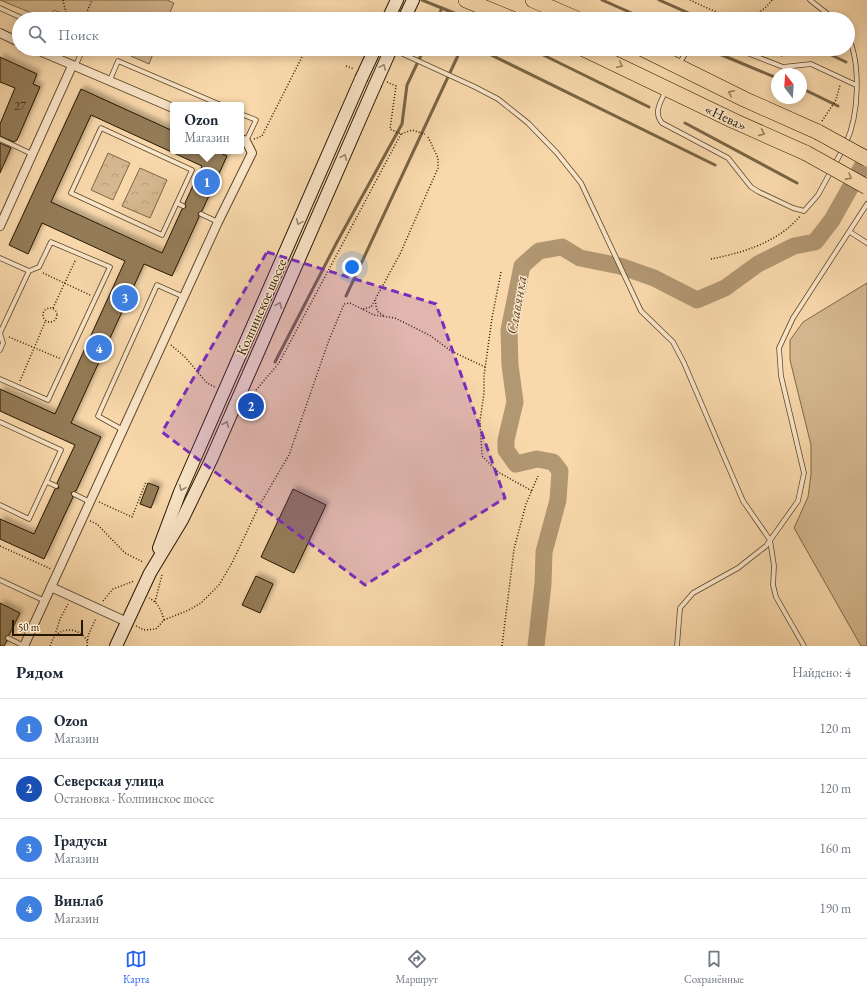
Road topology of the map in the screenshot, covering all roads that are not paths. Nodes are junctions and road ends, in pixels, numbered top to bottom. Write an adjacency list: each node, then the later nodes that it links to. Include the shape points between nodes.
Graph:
1 (397, 0): 7 (main road)
2 (413, 0): 8 (main road)
3 (466, 0): 9 (highway)
4 (533, 0): 10 (highway)
5 (810, 0): 11 (lane)
6 (0, 8): 12 (lane)
7 (391, 12)
8 (407, 12)
9 (495, 12)
10 (561, 12)
11 (825, 12)
12 (12, 14)
13 (0, 33): 14 (street)
14 (12, 42)
15 (51, 56): 25 (street)
16 (79, 56): 25 (lane)
17 (372, 56): 60 (main road, Колпинское шоссе, one-way to 60, bridge)
18 (388, 56): 60 (main road, Колпинское шоссе, one-way to 18, bridge, via 182,520 211,460)
19 (406, 56): 59 (lane, via 493,96 528,124 557,153 581,183 641,311 673,342 743,500)
20 (599, 56): 29 (highway, «Нева», one-way to 29)
21 (657, 56): 26 (highway, «Нева»)
22 (684, 56): 26 (lane)
23 (753, 56): 28 (lane, via 783,67 811,64)
24 (855, 56): 28 (lane)
25 (74, 66): 27 (street); 35 (street)
26 (678, 66): 36 (highway, «Нева», one-way to 26, bridge, via 820,126 744,99)
27 (110, 80): 30 (lane, via 118,61); 31 (street)
28 (856, 85): 29 (lane, via 852,130 818,195 804,211 759,192 728,158 662,123 658,117 658,109)
29 (667, 88): 37 (highway, «Нева», one-way to 37, bridge, via 806,153)
30 (214, 102)
31 (170, 107)
32 (244, 115): 34 (lane, via 256,120)
33 (0, 139): 35 (lane)
34 (244, 140): 42 (street, via 252,153)
35 (32, 154): 43 (street)
36 (867, 159)
37 (867, 187)
38 (177, 203): 38 (lane, via 192,170 100,128 71,193 162,235); 40 (lane)
39 (867, 204): 44 (lane)
40 (183, 206)
41 (201, 214): 42 (lane)
42 (218, 222): 48 (street)
43 (0, 226)
44 (850, 232): 45 (lane); 59 (lane, via 793,318 779,348 781,376 804,473 798,501)
45 (867, 243)
46 (0, 258): 47 (lane)
47 (29, 271): 49 (lane); 51 (lane, via 39,267 51,242 110,267 48,400)
48 (184, 297): 53 (street); 53 (lane, via 157,285 98,416)
49 (0, 333): 50 (lane, via 3,344)
50 (0, 350)
51 (0, 379)
52 (0, 422): 54 (lane, via 61,450)
53 (123, 430): 57 (street)
54 (47, 482): 55 (lane); 58 (lane, via 30,519)
55 (56, 486)
56 (74, 494): 57 (lane)
57 (91, 500): 62 (street)
58 (0, 506)
59 (770, 540): 68 (lane, via 738,568 693,592 680,608); 69 (lane, via 776,597)
60 (146, 572): 64 (main road, Колпинское шоссе)
61 (0, 580): 63 (lane)
62 (51, 587): 63 (street); 64 (street)
63 (45, 600): 66 (street)
64 (127, 622): 67 (main road, Колпинское шоссе)
65 (8, 638): 66 (lane)
66 (24, 646)
67 (116, 646)
68 (677, 646)
69 (804, 646)

